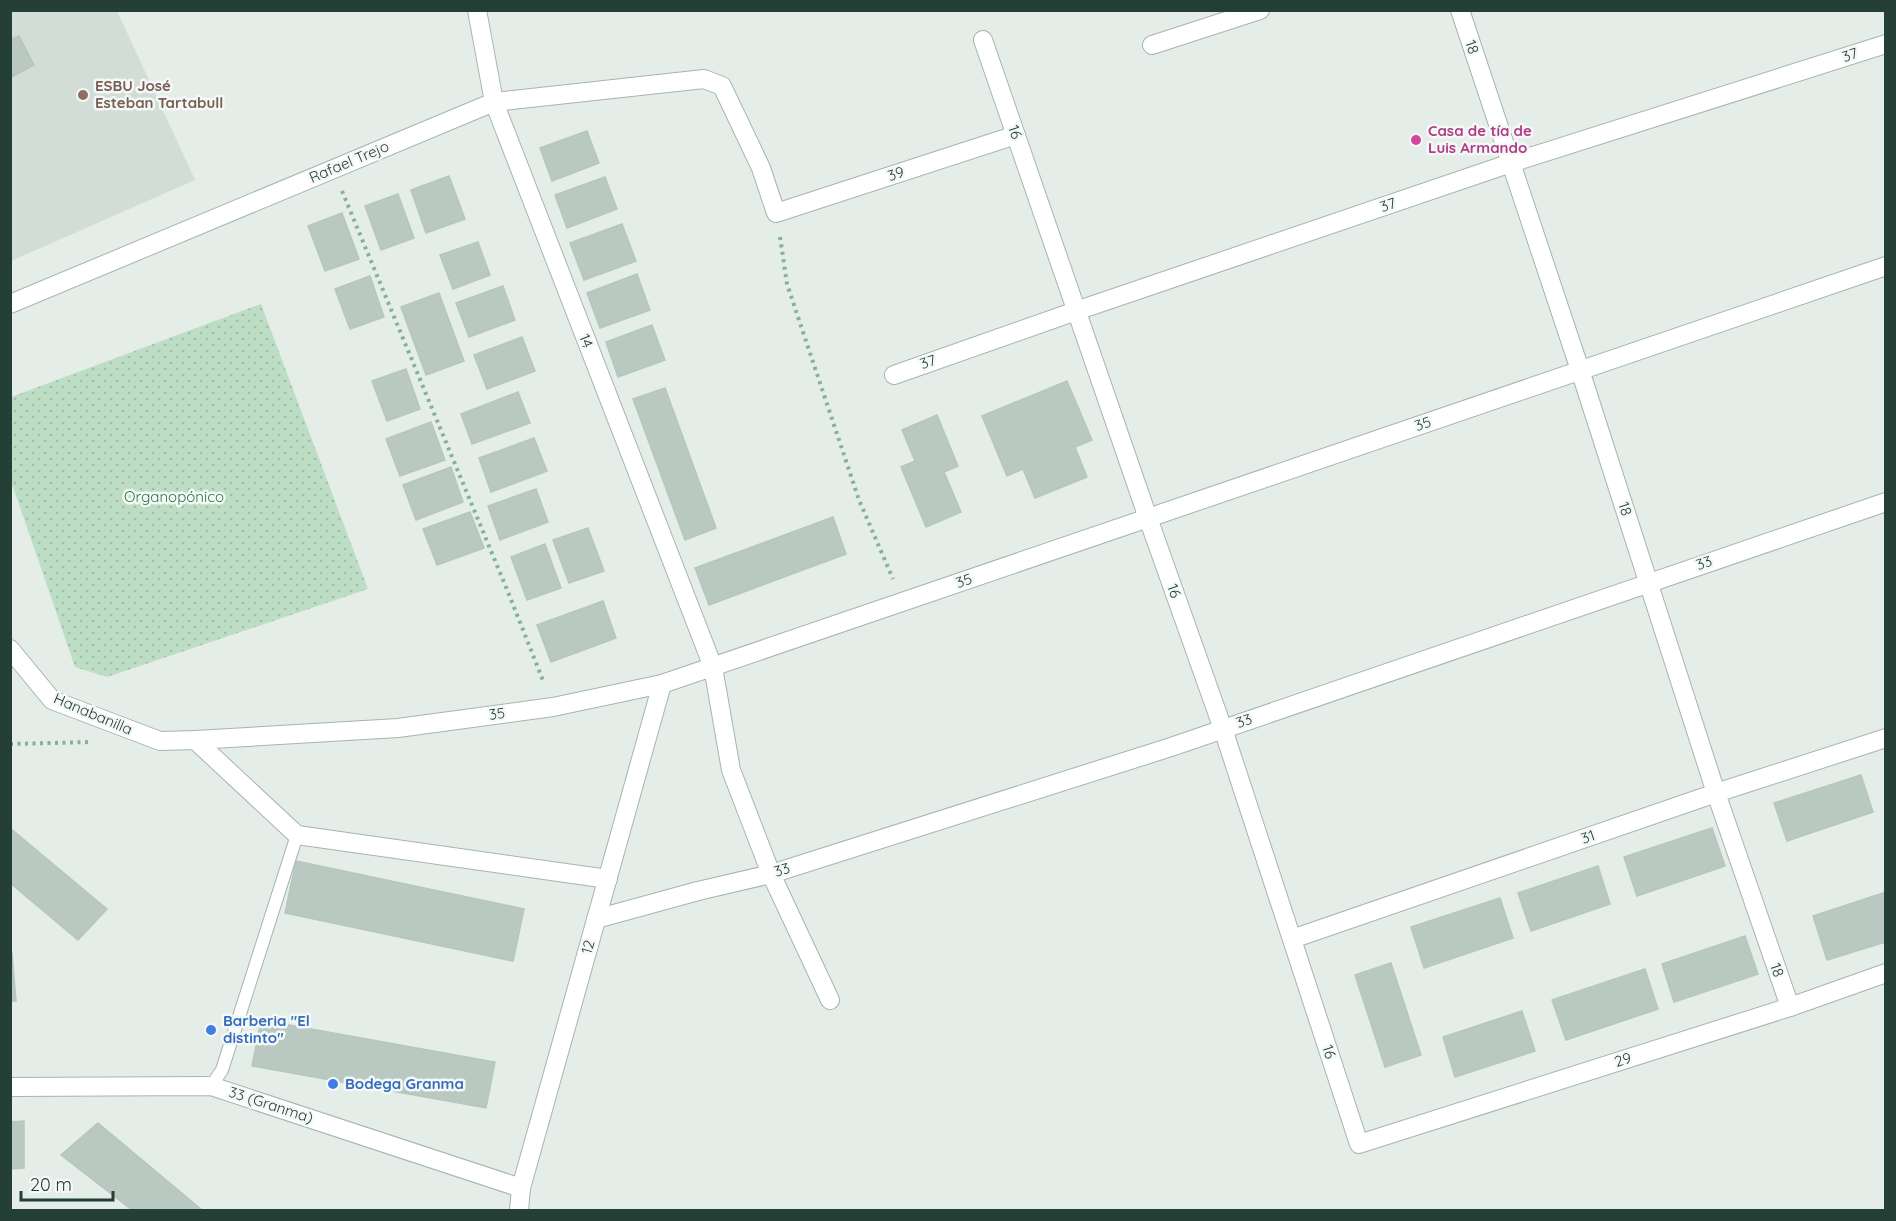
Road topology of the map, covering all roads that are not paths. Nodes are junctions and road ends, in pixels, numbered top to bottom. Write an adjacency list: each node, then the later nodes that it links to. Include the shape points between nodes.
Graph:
1 (477, 10): 7 (street, 14)
2 (1260, 10): 6 (street)
3 (1460, 10): 9 (street, 18)
4 (983, 40): 8 (street, 16)
5 (1886, 44): 9 (street, 37)
6 (1152, 45)
7 (494, 102): 10 (street, Rafael Trejo, via 704,79 722,86 761,168); 12 (street, Rafael Trejo); 20 (street, 14)
8 (1016, 135): 10 (street, 39); 13 (street, 16)
9 (1511, 163): 13 (street, 37); 14 (street, 18)
10 (776, 213)
11 (1886, 266): 14 (street, 35)
12 (10, 304)
13 (1076, 310): 15 (street, 37); 17 (street, 16)
14 (1580, 370): 17 (street, 35); 18 (street, 18)
15 (894, 375)
16 (1886, 502): 18 (street, 33)
17 (1148, 518): 20 (street, 35); 22 (street, 16)
18 (1648, 582): 22 (street, 33); 26 (street, 18)
19 (10, 649): 25 (street, Hanabanilla, via 52,700)
20 (713, 667): 21 (street, 35); 28 (street, 14, via 731,770)
21 (662, 684): 24 (street, 35, via 553,706 398,728); 29 (street, 12)
22 (1223, 729): 28 (street, 33); 31 (street, 16)
23 (1886, 738): 26 (street, 31)
24 (195, 740): 25 (street, 35); 27 (street)
25 (160, 741)
26 (1716, 793): 31 (street, 31); 34 (street, 18)
27 (297, 835): 29 (street); 35 (lane, via 222,1070)
28 (771, 874): 30 (street, 33); 33 (street, 14)
29 (608, 879): 30 (street, 12)
30 (596, 919): 38 (street, 12)
31 (1292, 939): 37 (street, 16)
32 (1886, 973): 34 (street, 29)
33 (830, 1000)
34 (1790, 1007): 37 (street, 29)
35 (211, 1086): 36 (street, 33 (Granma)); 38 (street, 33 (Granma))
36 (10, 1087)
37 (1359, 1144)
38 (521, 1188): 39 (street, 12)
39 (519, 1210)

